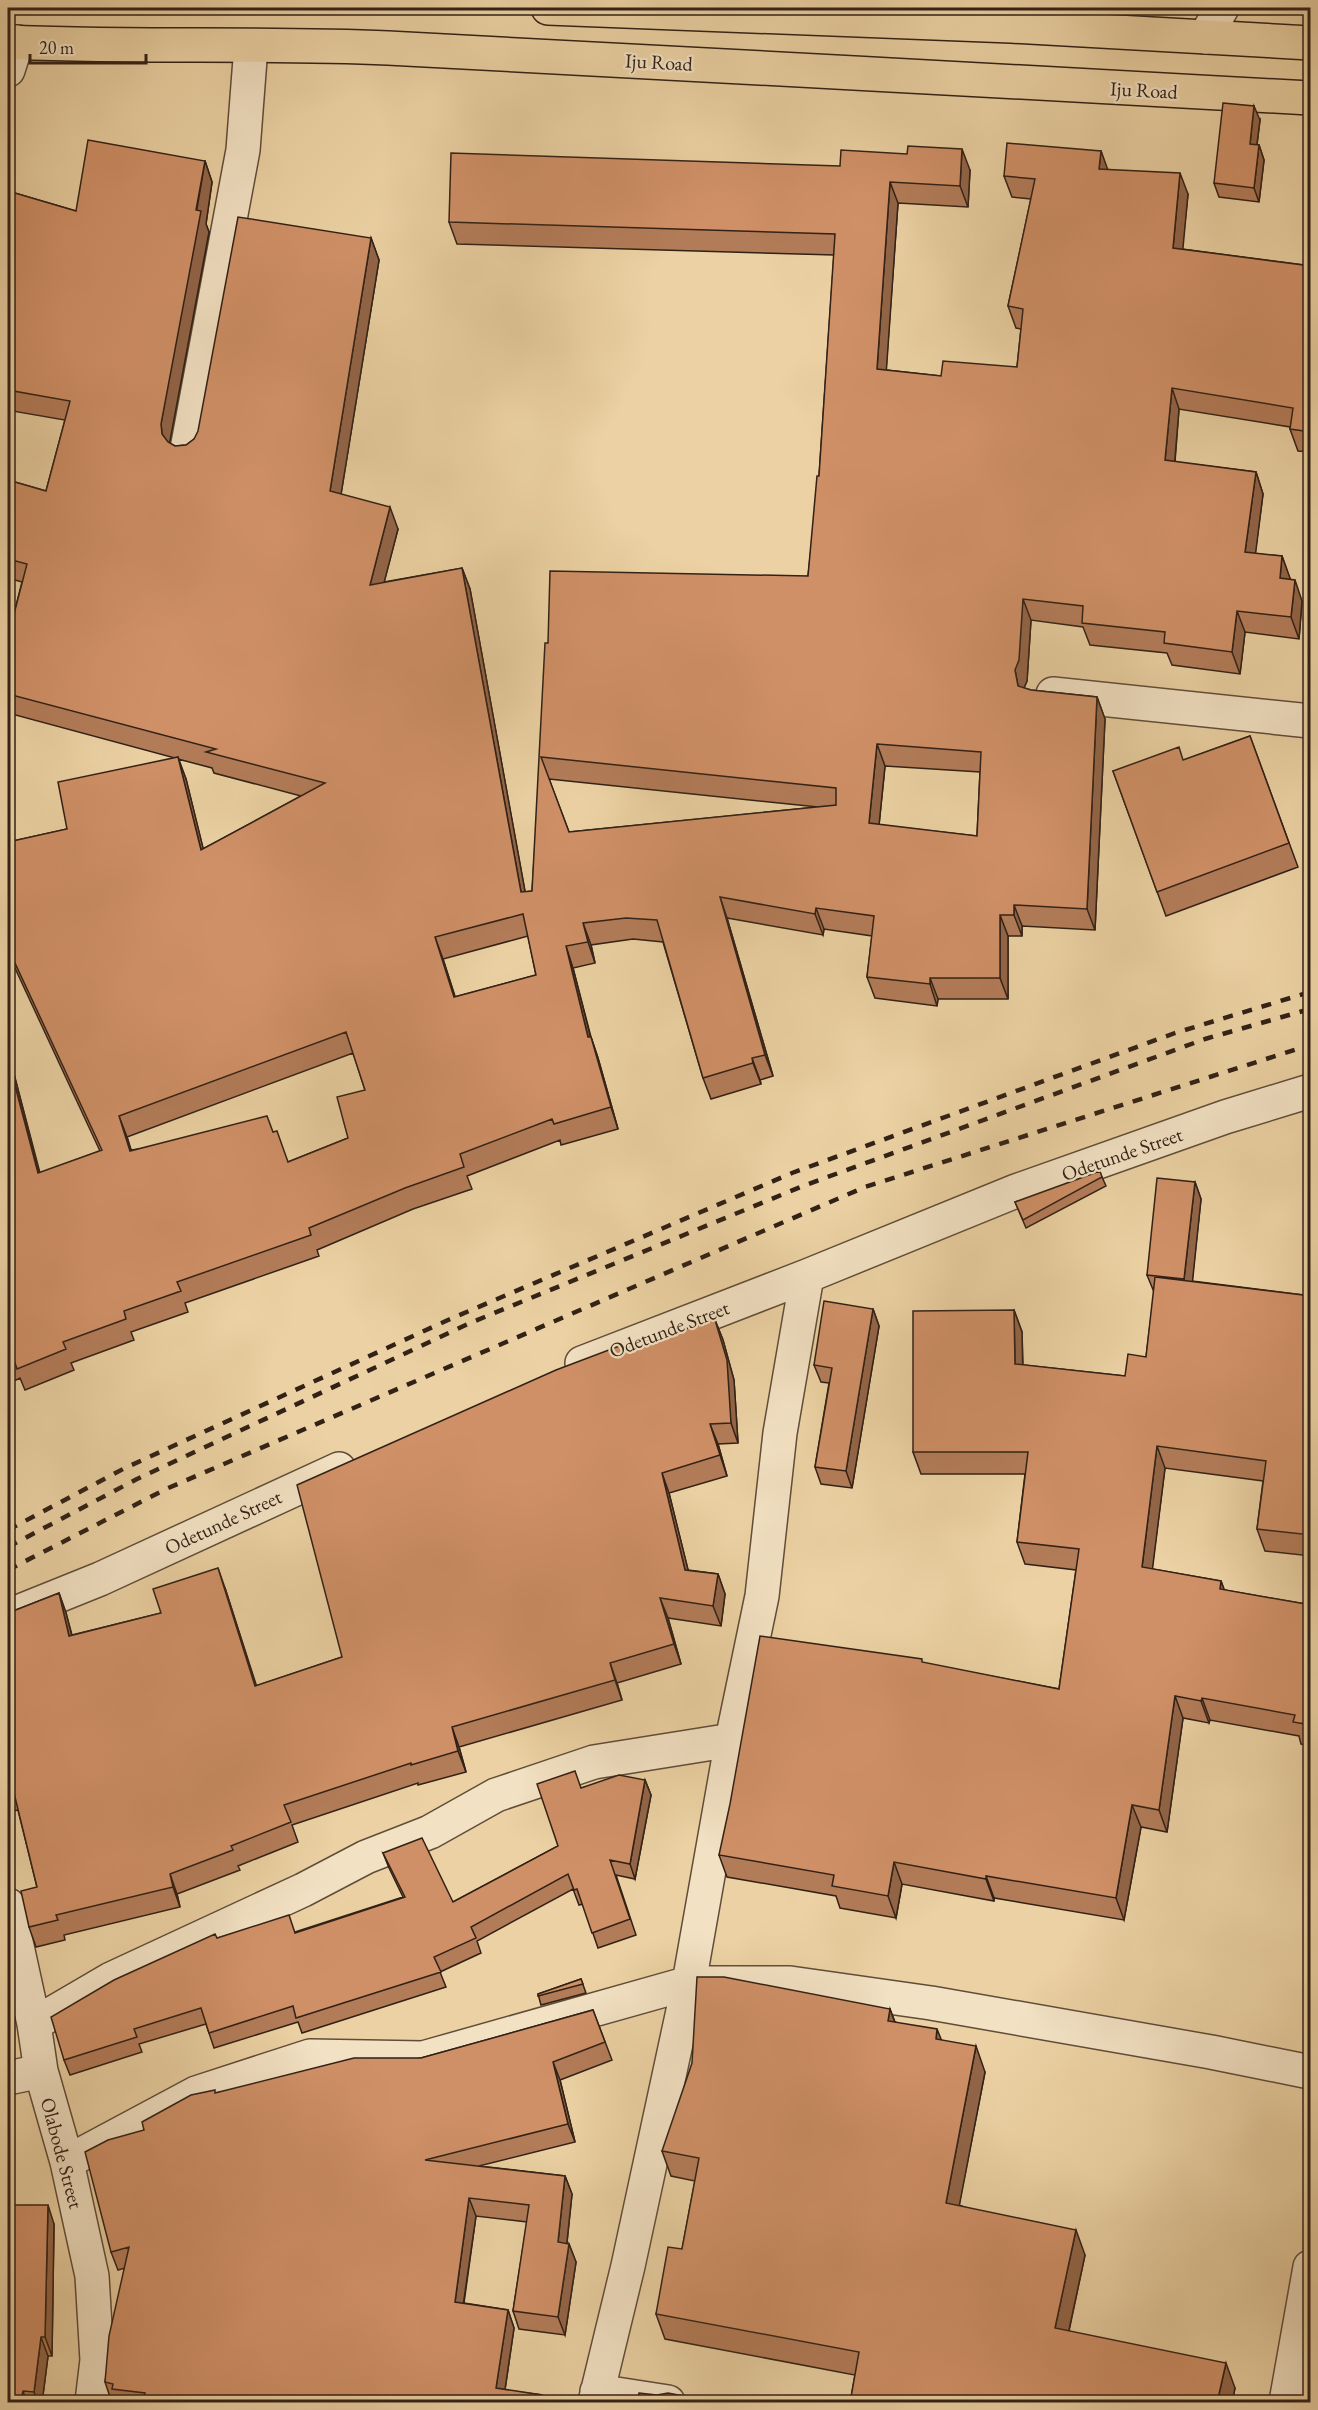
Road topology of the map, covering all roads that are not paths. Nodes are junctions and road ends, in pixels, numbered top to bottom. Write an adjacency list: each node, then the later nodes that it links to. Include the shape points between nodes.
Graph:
1 (548, 8): 3 (main road)
2 (1222, 8): 3 (street)
3 (1205, 37): 4 (main road)
4 (1311, 44)
5 (251, 46): 6 (main road, Iju Road); 7 (main road, Iju Road, via 383,47); 8 (street, via 243,150)
6 (11, 51)
7 (1311, 98)
8 (187, 449)
9 (1041, 693): 10 (street)
10 (1311, 721)
11 (1311, 1091): 12 (street, Odetunde Street, via 1016,1191)
12 (807, 1276): 13 (street, Odetunde Street); 16 (street, via 780,1433 762,1596)
13 (556, 1373)
14 (361, 1459): 15 (street, Odetunde Street, via 100,1579)
15 (8, 1616)
16 (732, 1740): 18 (street); 19 (street, via 594,1762 496,1795 430,1832 366,1857 111,1980)
17 (8, 1905): 19 (street, Olabode Street)
18 (689, 1983): 21 (street, via 790,1983 931,2003); 23 (street, via 423,2058 310,2056 196,2093); 25 (street)
19 (34, 2024): 20 (street, Olabode Street)
20 (41, 2071): 22 (street); 23 (street, Olabode Street)
21 (1311, 2072)
22 (8, 2078)
23 (67, 2162): 26 (street, Olabode Street, via 92,2276 97,2360)
24 (1311, 2267): 28 (street)
25 (596, 2397): 27 (street)
26 (92, 2403)
27 (668, 2403)
28 (1286, 2403)

